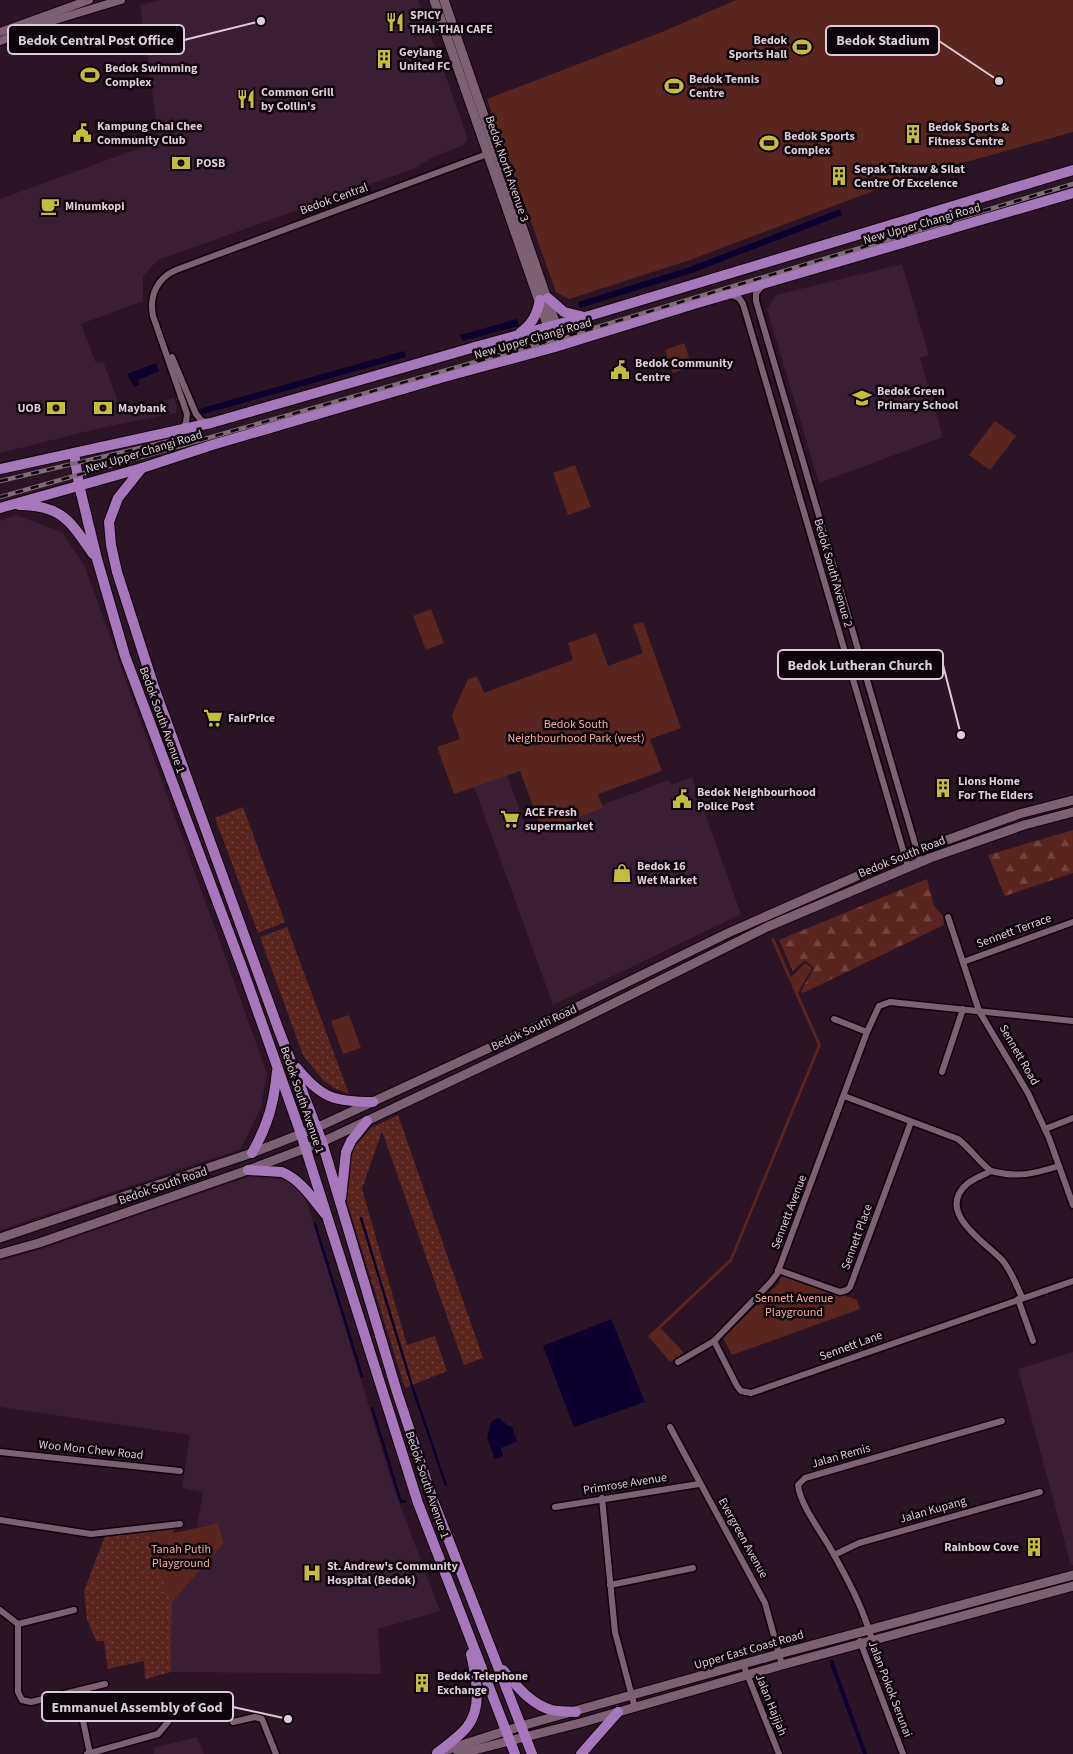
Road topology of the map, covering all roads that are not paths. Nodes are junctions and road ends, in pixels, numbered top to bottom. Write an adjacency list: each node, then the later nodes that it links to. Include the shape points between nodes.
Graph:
1 (89, 0): 5 (street)
2 (121, 0): 6 (street, via 45,23)
3 (434, 0): 7 (main road, Bedok North Avenue 3)
4 (444, 0): 7 (main road, Bedok North Avenue 3)
5 (0, 32)
6 (0, 41)
7 (493, 152): 10 (street, Bedok Central); 13 (main road, Bedok North Avenue 3)
8 (1073, 170): 14 (main road, New Upper Changi Road)
9 (1073, 193): 11 (main road, New Upper Changi Road)
10 (179, 269): 18 (street, Bedok Central, via 159,287 155,312 196,414); 19 (street, Bedok Central, via 167,274 159,283 152,304 153,316 187,414)
11 (764, 284): 12 (main road, New Upper Changi Road); 28 (street, Bedok South Avenue 2, via 756,293 756,301)
12 (727, 294): 17 (main road, New Upper Changi Road); 29 (street, Bedok South Avenue 2, via 739,298 743,304)
13 (544, 299): 14 (main road, via 564,312); 15 (main road, Bedok North Avenue 3); 16 (main road, via 529,326)
14 (586, 317): 15 (main road, New Upper Changi Road)
15 (553, 326): 16 (main road, New Upper Changi Road); 17 (main road, Bedok North Avenue 3)
16 (518, 335): 18 (main road, New Upper Changi Road)
17 (559, 346): 21 (main road, New Upper Changi Road, via 444,377)
18 (211, 423): 19 (main road, New Upper Changi Road)
19 (182, 429): 20 (main road, New Upper Changi Road)
20 (74, 453): 22 (main road, New Upper Changi Road); 23 (main road, Bedok South Avenue 1)
21 (142, 468): 23 (main road, New Upper Changi Road); 42 (main road, Bedok South Avenue 1, via 118,498 109,522 110,545 155,690)
22 (0, 469)
23 (79, 485): 24 (main road, New Upper Changi Road); 25 (main road, Bedok South Avenue 1)
24 (4, 506): 25 (main road, via 30,505 59,513 70,522)
25 (97, 559): 43 (main road, Bedok South Avenue 1, via 139,696)
26 (1073, 800): 28 (main road, Bedok South Road, via 1019,814)
27 (1073, 812): 30 (main road, Bedok South Road, via 1024,825)
28 (916, 850): 29 (main road, Bedok South Road); 30 (street, Bedok South Avenue 2)
29 (904, 855): 31 (street, Bedok South Avenue 2); 32 (main road, Bedok South Road)
30 (920, 861): 31 (main road, Bedok South Road)
31 (908, 867): 33 (main road, Bedok South Road)
32 (792, 904): 33 (main road); 46 (main road, Bedok South Road)
33 (796, 915): 48 (main road, Bedok South Road)
34 (948, 917): 36 (street, Sennett Road)
35 (1073, 922): 36 (street, Sennett Terrace)
36 (963, 962): 38 (street, Sennett Road)
37 (964, 1009): 38 (street, Sennett Avenue); 41 (street, Sennett Avenue, via 884,1003 877,1009); 44 (street)
38 (980, 1011): 40 (street, Sennett Avenue); 51 (street, Sennett Road, via 1024,1085)
39 (834, 1019): 41 (street)
40 (1073, 1021)
41 (867, 1032): 45 (street, Sennett Avenue)
42 (290, 1059): 46 (main road, via 309,1084 321,1092 336,1099); 50 (main road, Bedok South Avenue 1)
43 (278, 1068): 52 (main road, Bedok South Avenue 1); 55 (main road, via 268,1122)
44 (942, 1072)
45 (844, 1096): 49 (street); 64 (street, Sennett Avenue)
46 (373, 1102): 50 (main road, Bedok South Road)
47 (1073, 1118): 51 (street)
48 (367, 1121): 53 (main road, Bedok South Road); 59 (main road, via 346,1152)
49 (911, 1122): 58 (street, via 958,1139); 64 (street, Sennett Place, via 850,1287 840,1292)
50 (316, 1128): 52 (main road, Bedok South Road); 53 (main road, Bedok South Avenue 1)
51 (1045, 1129): 56 (street, Sennett Road)
52 (302, 1134): 54 (main road, Bedok South Avenue 1); 55 (main road, Bedok South Road)
53 (322, 1142): 54 (main road, Bedok South Road); 59 (main road, Bedok South Avenue 1)
54 (306, 1149): 57 (main road, Bedok South Road); 61 (main road, Bedok South Avenue 1)
55 (252, 1152): 62 (main road, Bedok South Road)
56 (1059, 1166): 58 (street, via 1022,1175); 60 (street, Sennett Road)
57 (248, 1170): 61 (main road, via 287,1174 301,1184); 63 (main road, Bedok South Road)
58 (992, 1171): 66 (street, via 968,1183 961,1191 959,1213 965,1226 1002,1261)
59 (341, 1204): 94 (main road, Bedok South Avenue 1, via 430,1491)
60 (1073, 1204)
61 (329, 1219): 87 (main road, Bedok South Avenue 1, via 418,1503)
62 (0, 1238)
63 (0, 1254)
64 (778, 1270): 67 (street, Sennett Avenue, via 770,1283)
65 (1073, 1281): 66 (street, Sennett Lane)
66 (1020, 1298): 67 (street, Sennett Lane, via 751,1393 737,1386); 68 (street)
67 (714, 1341): 69 (street, Sennett Avenue)
68 (1033, 1341)
69 (678, 1362)
70 (1002, 1421): 80 (street, Jalan Remis, via 802,1480 798,1485 801,1497)
71 (670, 1427): 74 (street, Evergreen Avenue)
72 (0, 1452): 73 (street, Woo Mon Chew Road)
73 (180, 1471)
74 (699, 1484): 76 (street, Primrose Avenue); 93 (street, Evergreen Avenue, via 765,1603)
75 (1040, 1492): 80 (street, Jalan Kupang, via 859,1543)
76 (602, 1498): 77 (street, Primrose Avenue); 83 (street)
77 (554, 1507)
78 (0, 1520): 79 (street, via 91,1534)
79 (180, 1524)
80 (834, 1555): 89 (street, Jalan Remis)
81 (693, 1568): 83 (street)
82 (1073, 1575): 89 (main road, Upper East Coast Road)
83 (610, 1585): 100 (street, via 615,1632)
84 (1073, 1586): 91 (main road, Upper East Coast Road)
85 (0, 1610): 88 (street)
86 (74, 1610): 88 (street)
87 (462, 1614): 107 (main road, Bedok South Avenue 1); 108 (main road, via 475,1671 477,1702 467,1727)
88 (18, 1624): 99 (street, via 18,1692 22,1700 31,1702)
89 (869, 1629): 90 (main road, Upper East Coast Road); 91 (street, Jalan Remis)
90 (857, 1633): 92 (street, Jalan Pokok Serunai); 93 (main road, Upper East Coast Road)
91 (872, 1640): 92 (main road, Upper East Coast Road)
92 (861, 1643): 96 (main road, Upper East Coast Road); 116 (street, Jalan Pokok Serunai)
93 (779, 1654): 95 (main road, Upper East Coast Road); 96 (street, Evergreen Avenue)
94 (497, 1663): 102 (main road, via 537,1704 552,1710); 106 (main road, Bedok South Avenue 1)
95 (744, 1664): 97 (street, Jalan Hajijah); 100 (main road, Upper East Coast Road)
96 (782, 1665): 97 (main road, Upper East Coast Road)
97 (747, 1675): 101 (main road, Upper East Coast Road); 115 (street, Jalan Hajijah)
98 (105, 1684): 99 (street)
99 (77, 1692): 109 (street)
100 (631, 1696): 101 (street); 102 (main road, Upper East Coast Road)
101 (635, 1708): 103 (main road, Upper East Coast Road)
102 (576, 1712): 106 (main road, Upper East Coast Road)
103 (618, 1712): 106 (main road, Upper East Coast Road); 114 (main road)
104 (168, 1722): 109 (street, via 158,1734)
105 (234, 1722): 110 (street, via 255,1717 262,1719)
106 (523, 1731): 107 (main road, Upper East Coast Road); 113 (main road, Bedok South Avenue 1)
107 (508, 1736): 108 (main road, Upper East Coast Road); 111 (main road, Upper East Coast Road); 112 (main road, Bedok South Avenue 1)
108 (435, 1753)
109 (89, 1754)
110 (276, 1754)
111 (458, 1754)
112 (515, 1754)
113 (532, 1754)
114 (581, 1754)
115 (779, 1754)
116 (903, 1754)

